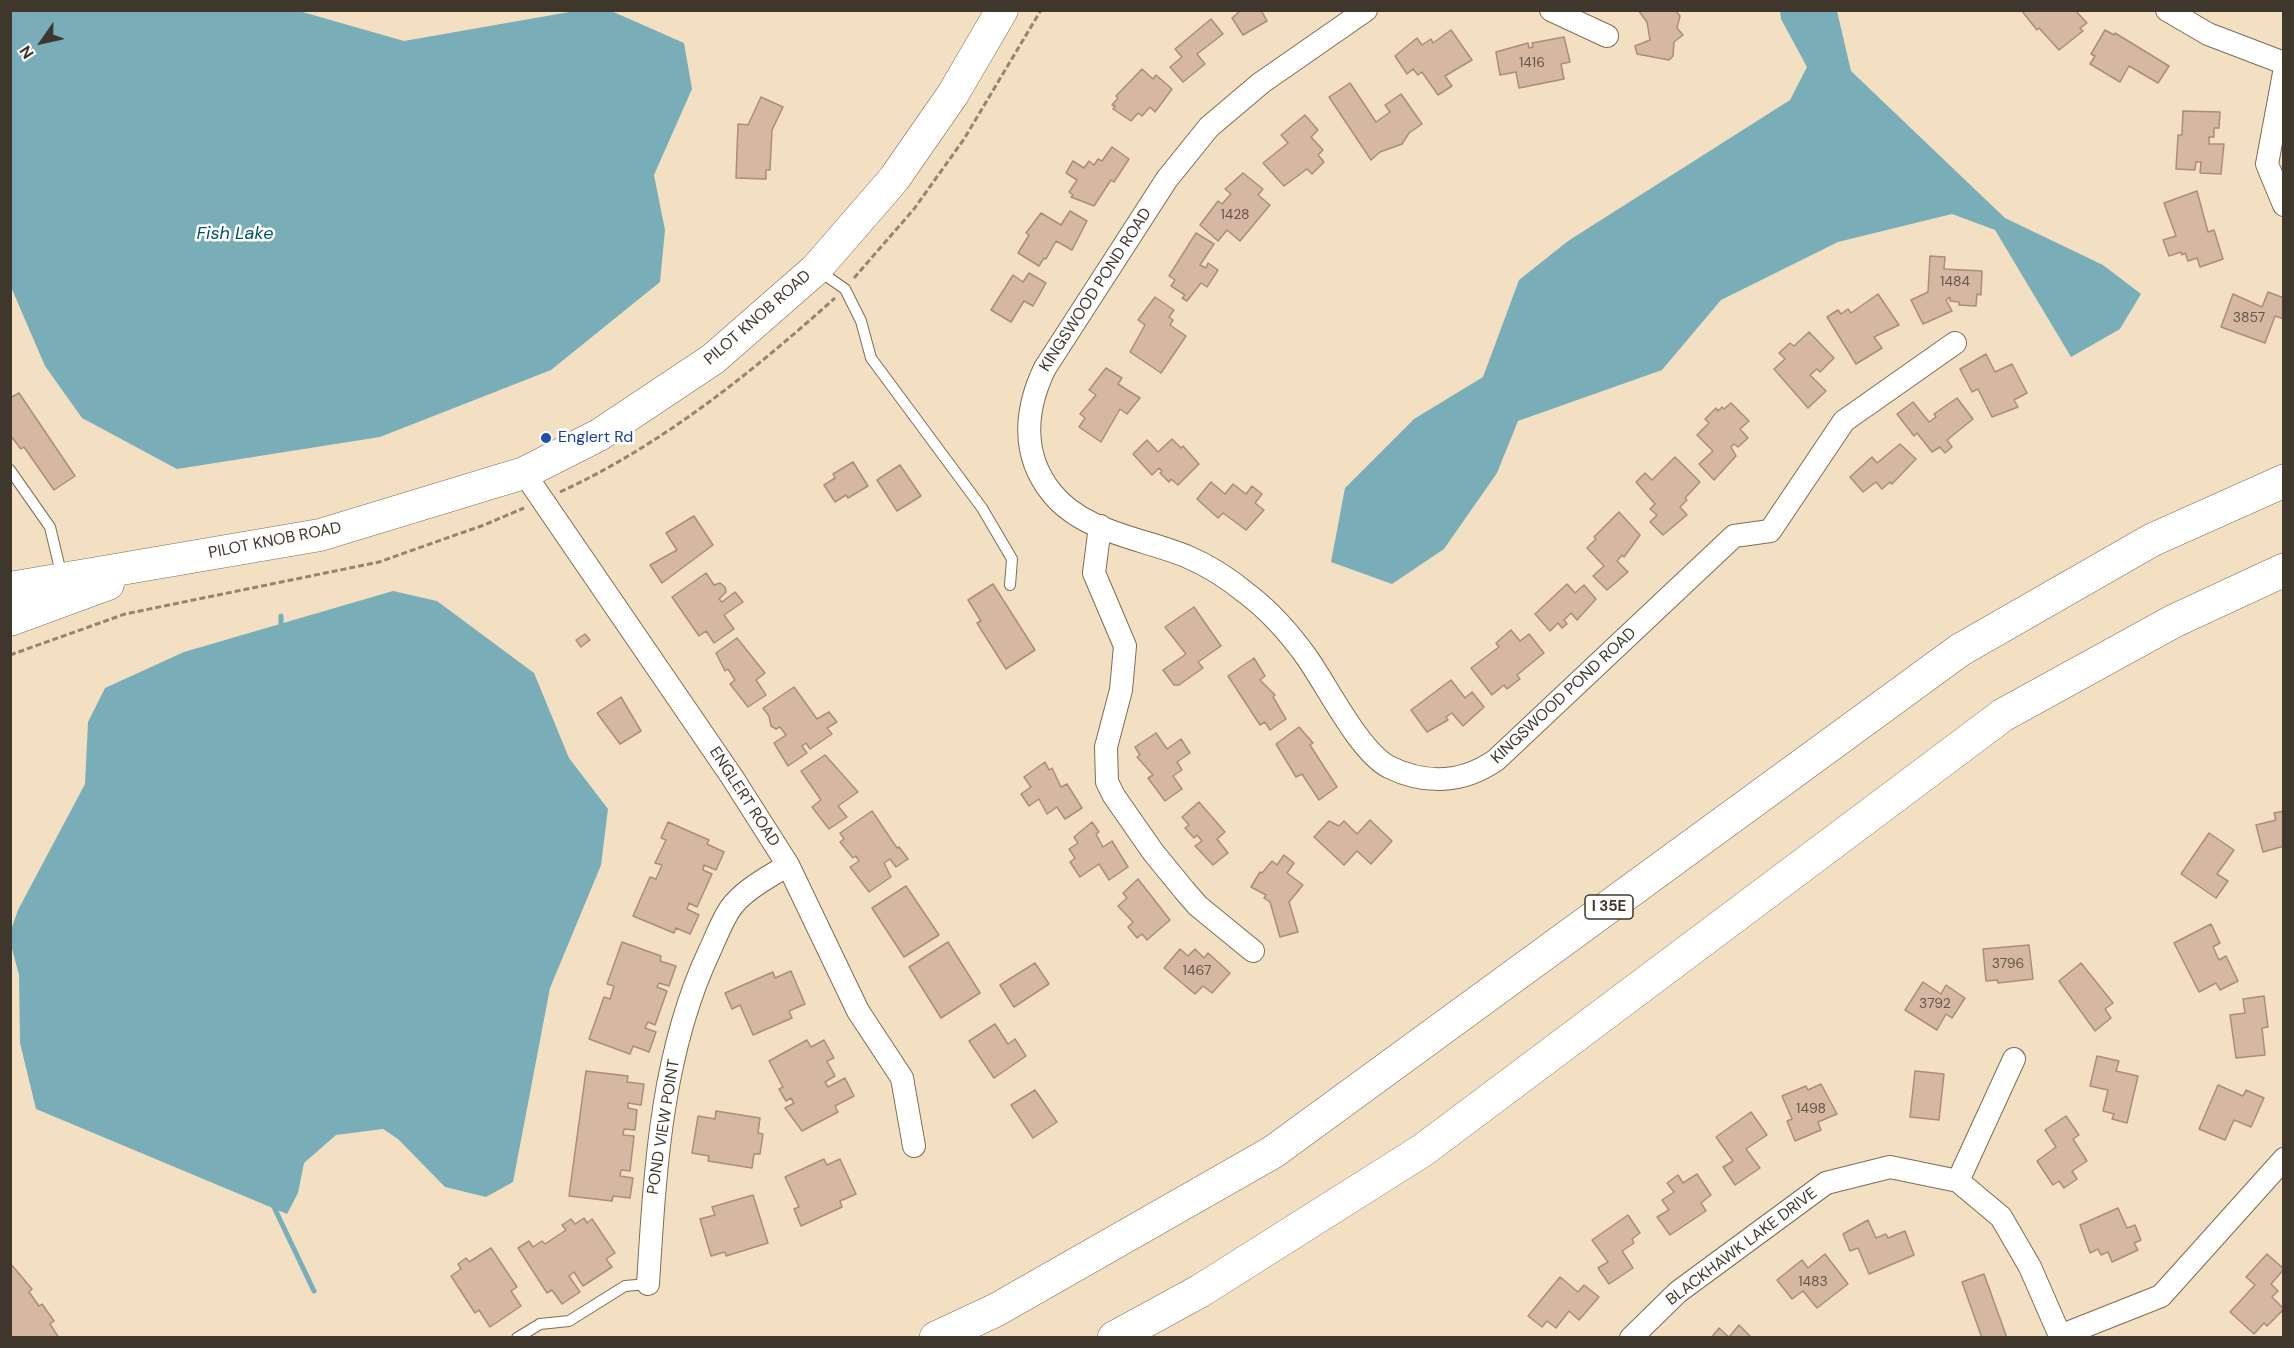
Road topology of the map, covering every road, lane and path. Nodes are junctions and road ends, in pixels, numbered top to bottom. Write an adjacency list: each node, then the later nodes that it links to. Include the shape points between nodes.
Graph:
1 (1002, 10): 10 (main road, PILOT KNOB ROAD, via 953,93 894,179)
2 (1041, 10): 11 (path, via 964,139 914,209)
3 (1366, 10): 17 (street, KINGSWOOD POND ROAD, via 1261,83 1209,127 1167,180 1045,368 1030,406 1030,449 1044,482 1059,501 1077,516)
4 (1551, 10): 6 (street)
5 (2167, 10): 7 (street, via 2208,34)
6 (1607, 36)
7 (2283, 63)
8 (2283, 73): 9 (street, via 2267,164)
9 (2283, 205)
10 (816, 269): 11 (lane); 14 (main road, PILOT KNOB ROAD, via 713,359 599,435)
11 (845, 289): 16 (path, via 769,357 669,431 582,482); 21 (lane, via 861,321 871,358 982,508 1012,559)
12 (1955, 343): 17 (street, KINGSWOOD POND ROAD, via 1845,421 1770,531 1734,536 1496,760 1469,775 1438,780 1408,775 1380,761 1366,747 1293,639 1245,592 1188,557)
13 (10, 470): 20 (lane, via 50,527)
14 (524, 473): 16 (street, ENGLERT ROAD); 18 (main road, PILOT KNOB ROAD, via 320,535)
15 (2283, 481): 34 (highway, I 35E, via 2152,540 1960,650 1273,1152 996,1310)
16 (542, 500): 24 (path, via 379,562 125,614); 25 (street, ENGLERT ROAD)
17 (1100, 526): 26 (street, via 1094,573 1125,646 1121,690 1106,747 1107,782 1140,834 1184,890)
18 (170, 561): 20 (main road, PILOT KNOB ROAD); 23 (main road, PILOT KNOB ROAD)
19 (2283, 570): 35 (highway, via 2174,621 2003,715 1423,1150 1200,1291)
20 (62, 578): 22 (main road, PILOT KNOB ROAD)
21 (1010, 585)
22 (10, 588)
23 (10, 620)
24 (10, 655)
25 (788, 865): 28 (street, ENGLERT ROAD, via 858,1011 902,1078); 31 (street, POND VIEW POINT, via 731,908 700,971 669,1080)
26 (1253, 951)
27 (2014, 1059): 30 (street)
28 (914, 1146)
29 (2283, 1158): 32 (street, via 2161,1296)
30 (1958, 1180): 32 (street, BLACKHAWK LAKE DRIVE, via 2001,1216 2030,1267); 36 (street, BLACKHAWK LAKE DRIVE, via 1890,1167 1826,1183 1678,1292)
31 (648, 1284): 33 (lane, via 625,1286 569,1321 540,1324)
32 (2060, 1337)
33 (517, 1338)
34 (936, 1338)
35 (1114, 1338)
36 (1630, 1338)

